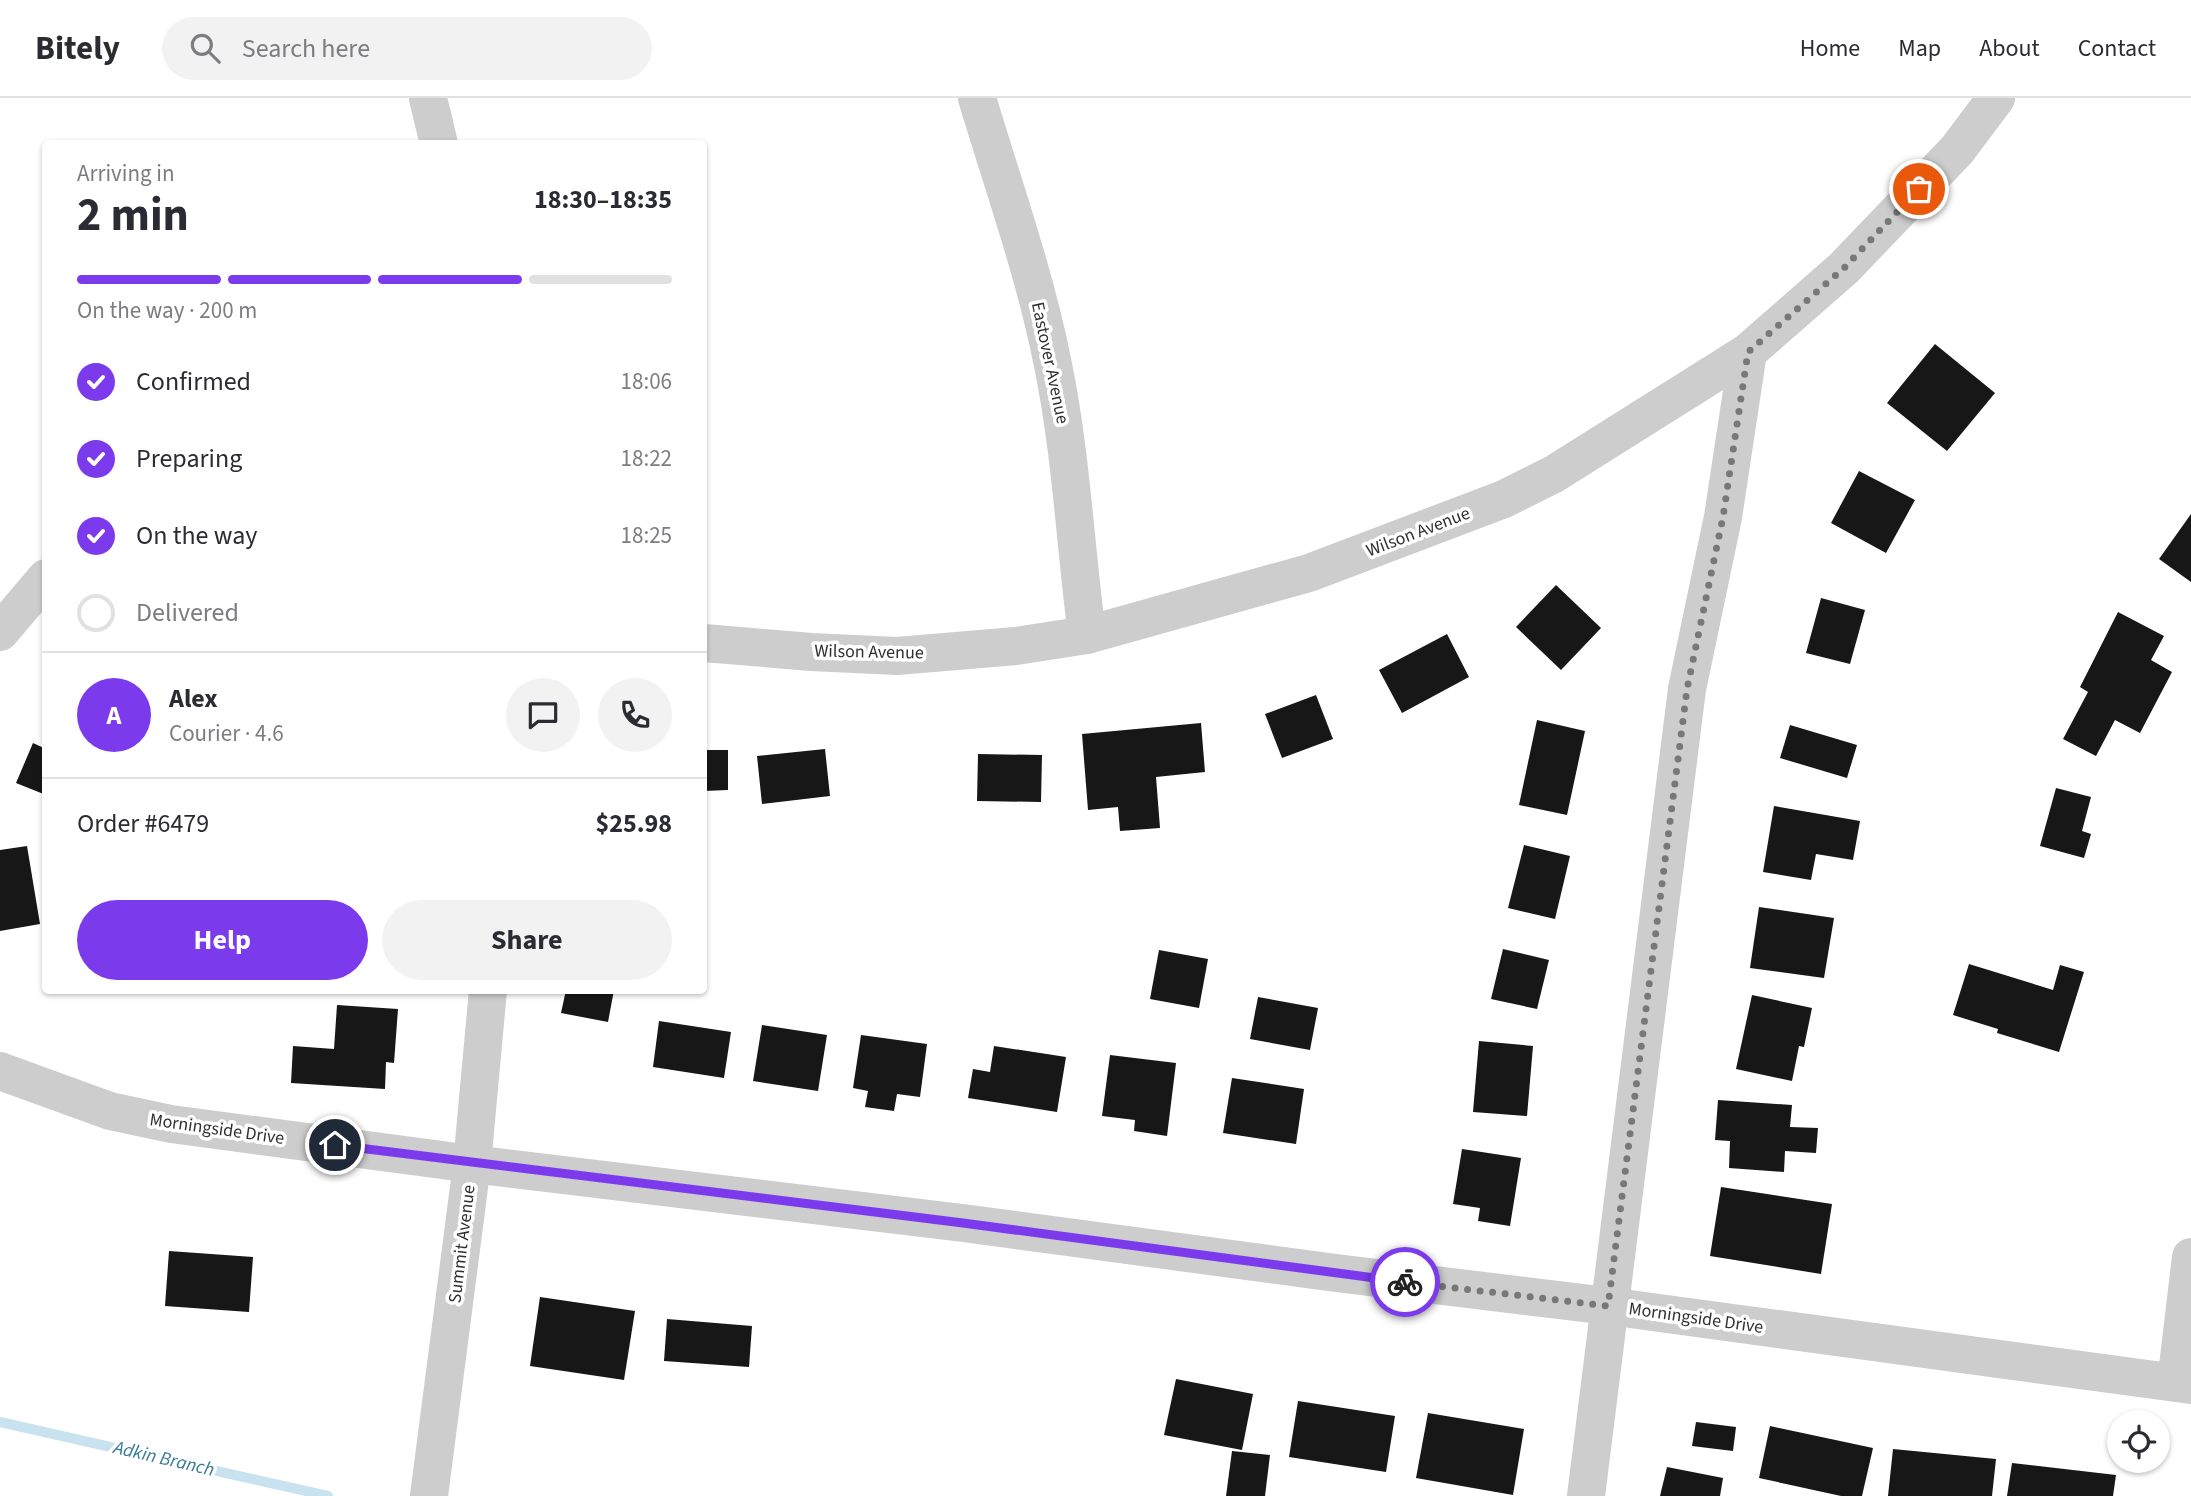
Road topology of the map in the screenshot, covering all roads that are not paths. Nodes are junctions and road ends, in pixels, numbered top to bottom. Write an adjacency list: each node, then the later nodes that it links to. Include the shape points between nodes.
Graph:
1 (428, 98): 4 (street)
2 (978, 98): 8 (street, Eastover Avenue, via 1052,360)
3 (1996, 98): 5 (street, Wilson Avenue, via 1957,150 1844,268)
4 (438, 140)
5 (1748, 352): 8 (street, Wilson Avenue, via 1554,474 1504,499 1309,573); 14 (street, via 1723,517 1687,689)
6 (42, 583): 7 (street)
7 (0, 632)
8 (1087, 635): 9 (street, Wilson Avenue, via 897,656)
9 (707, 643)
10 (488, 994): 12 (street, Summit Avenue)
11 (0, 1070): 12 (street, Morningside Drive, via 110,1111 146,1119)
12 (472, 1164): 14 (street, Morningside Drive); 16 (street, Summit Avenue)
13 (2191, 1257): 15 (street)
14 (1608, 1306): 15 (street, Morningside Drive); 17 (street)
15 (2184, 1384)
16 (429, 1496)
17 (1586, 1496)

